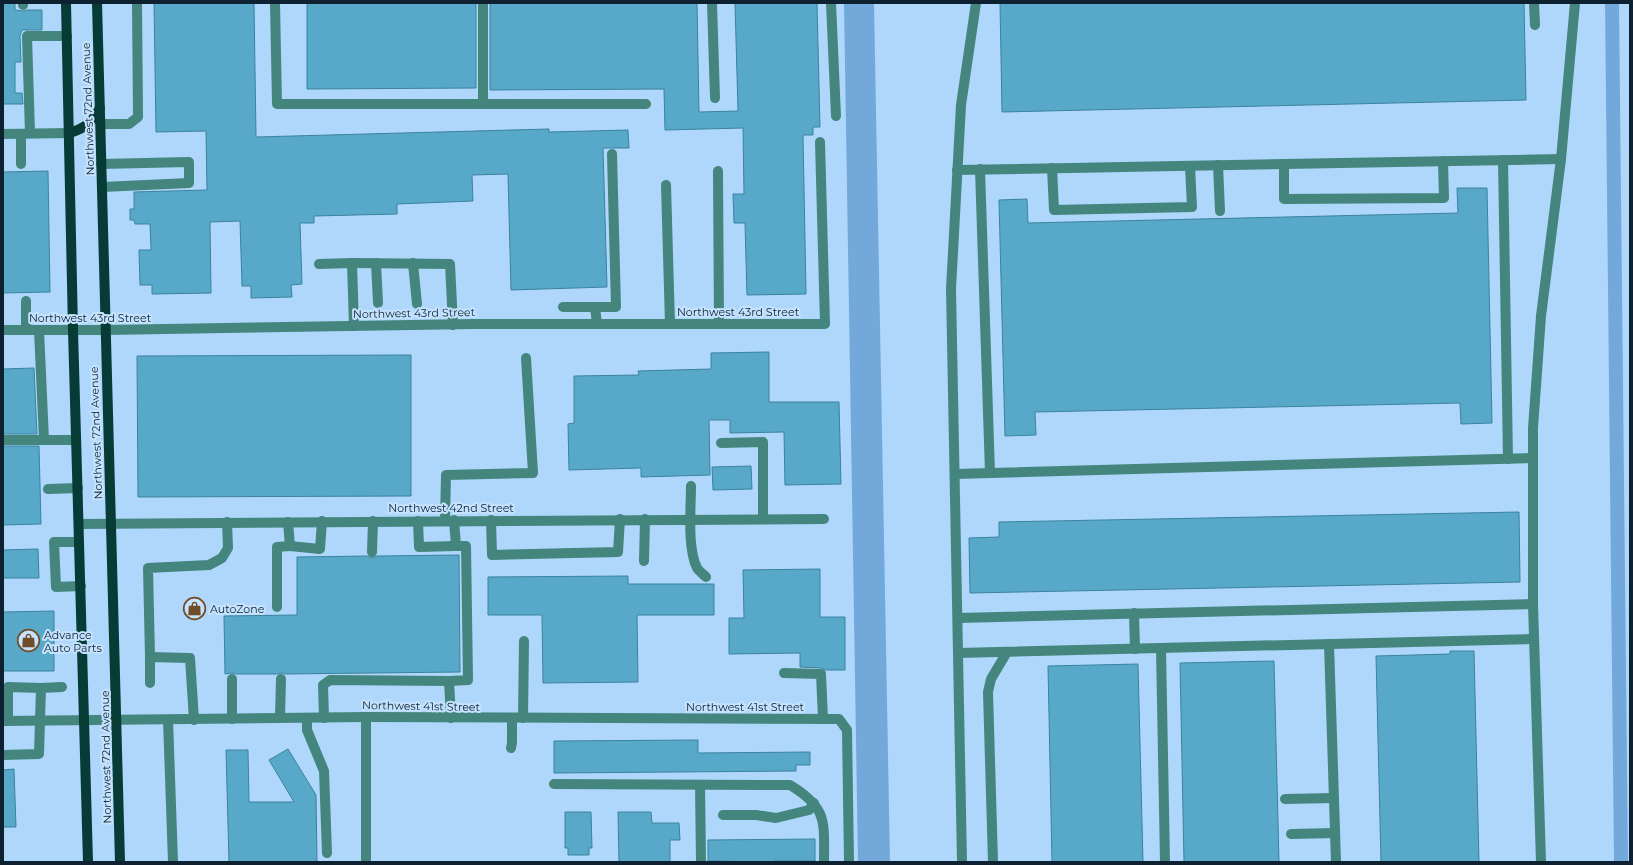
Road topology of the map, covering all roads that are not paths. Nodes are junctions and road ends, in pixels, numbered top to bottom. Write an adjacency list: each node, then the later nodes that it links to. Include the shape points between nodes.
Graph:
1 (66, 3): 12 (main road, Northwest 72nd Avenue)
2 (97, 3): 16 (main road, Northwest 72nd Avenue)
3 (137, 3): 18 (street, via 138,117 129,124)
4 (275, 3): 14 (street, via 276,104)
5 (483, 3): 14 (street)
6 (712, 3): 13 (street)
7 (831, 3): 17 (street)
8 (976, 3): 34 (street, via 961,105)
9 (1534, 3): 11 (street)
10 (1575, 3): 24 (street)
11 (1535, 25)
12 (67, 36): 19 (street, via 27,36); 20 (main road, Northwest 72nd Avenue)
13 (715, 98)
14 (483, 104): 15 (street)
15 (646, 104)
16 (100, 108): 18 (main road, Northwest 72nd Avenue); 20 (main road, via 92,122)
17 (836, 116)
18 (101, 124): 28 (main road, Northwest 72nd Avenue)
19 (25, 133): 20 (street); 21 (street); 27 (street)
20 (70, 133): 56 (main road, Northwest 72nd Avenue)
21 (3, 134)
22 (820, 142): 50 (street, Northwest 43rd Street, via 825,324)
23 (612, 154): 47 (street, via 616,308)
24 (1561, 158): 25 (street); 63 (street, via 1541,316)
25 (1503, 160): 26 (street); 64 (street)
26 (1443, 161): 29 (street); 29 (street, via 1444,198 1284,199)
27 (21, 164)
28 (102, 164): 37 (main road, Northwest 72nd Avenue); 37 (street, via 189,162 189,183)
29 (1284, 164): 30 (street)
30 (1218, 165): 31 (street); 38 (street)
31 (1190, 166): 32 (street); 32 (street, via 1192,207 1061,210 1054,210)
32 (1052, 168): 33 (street)
33 (980, 169): 34 (street); 65 (street)
34 (957, 170): 66 (street, via 951,289)
35 (718, 171): 50 (street)
36 (666, 185): 49 (street)
37 (102, 187): 57 (main road, Northwest 72nd Avenue)
38 (1220, 211)
39 (352, 263): 40 (street); 42 (street); 52 (street)
40 (376, 263): 41 (street); 44 (street)
41 (413, 263): 45 (street); 51 (street, via 450,264)
42 (319, 264)
43 (26, 301): 54 (street)
44 (378, 303)
45 (417, 304)
46 (563, 307): 47 (street)
47 (595, 308): 48 (street)
48 (597, 324): 49 (street, Northwest 43rd Street); 51 (street, Northwest 43rd Street)
49 (670, 324): 50 (street, Northwest 43rd Street)
50 (719, 324)
51 (453, 325): 52 (street, Northwest 43rd Street)
52 (354, 326): 57 (street, Northwest 43rd Street)
53 (3, 330): 54 (street, Northwest 43rd Street)
54 (26, 330): 55 (street, Northwest 43rd Street)
55 (39, 330): 56 (street, Northwest 43rd Street); 60 (street)
56 (73, 330): 57 (street, Northwest 43rd Street); 61 (main road, Northwest 72nd Avenue)
57 (105, 330): 83 (main road, Northwest 72nd Avenue)
58 (526, 358): 76 (street, via 533,473 446,475)
59 (3, 440): 60 (street)
60 (44, 440): 61 (street)
61 (76, 440): 68 (main road, Northwest 72nd Avenue)
62 (721, 443): 73 (street, via 763,442)
63 (1534, 458): 64 (street); 91 (street)
64 (1508, 459): 65 (street)
65 (990, 473): 66 (street)
66 (955, 474): 94 (street)
67 (691, 486): 72 (street)
68 (78, 488): 69 (street); 82 (main road, Northwest 72nd Avenue)
69 (48, 489)
70 (620, 519): 71 (street, Northwest 42nd Street); 77 (street, Northwest 42nd Street); 77 (street, via 618,552 492,555)
71 (645, 519): 72 (street, Northwest 42nd Street); 88 (street)
72 (691, 519): 73 (street, Northwest 42nd Street); 89 (street, via 692,553 697,569)
73 (763, 519): 74 (street, Northwest 42nd Street)
74 (824, 519)
75 (418, 520): 76 (street, Northwest 42nd Street); 79 (street, Northwest 42nd Street); 86 (street, via 419,547)
76 (450, 520): 77 (street, Northwest 42nd Street); 86 (street)
77 (491, 520)
78 (322, 521): 79 (street, Northwest 42nd Street); 81 (street, Northwest 42nd Street); 85 (street, via 320,549)
79 (373, 521): 87 (street)
80 (227, 522): 81 (street, Northwest 42nd Street); 83 (street, Northwest 42nd Street); 102 (street, via 228,548 222,558 209,565 148,568)
81 (288, 522): 85 (street)
82 (79, 524): 83 (street, Northwest 42nd Street); 84 (main road, Northwest 72nd Avenue)
83 (111, 524): 124 (main road, Northwest 72nd Avenue)
84 (79, 542): 90 (main road, Northwest 72nd Avenue); 90 (street, via 54,542 56,587)
85 (290, 546): 92 (street, via 277,547)
86 (456, 546): 106 (street, via 466,546 468,680)
87 (372, 552)
88 (644, 561)
89 (706, 576)
90 (81, 586): 123 (main road, Northwest 72nd Avenue)
91 (1534, 604): 93 (street); 95 (street)
92 (277, 607)
93 (1134, 613): 94 (street); 98 (street)
94 (958, 618): 101 (street)
95 (1534, 639): 97 (street); 147 (street)
96 (524, 641): 116 (street)
97 (1329, 644): 99 (street); 129 (street)
98 (1135, 649): 99 (street); 100 (street)
99 (1160, 649): 145 (street)
100 (1007, 652): 101 (street); 144 (street, via 988,692)
101 (958, 654): 143 (street)
102 (150, 657): 107 (street); 120 (street, via 190,658)
103 (784, 673): 118 (street, via 821,674)
104 (232, 679): 117 (street)
105 (281, 679): 111 (street)
106 (449, 681): 113 (street, via 330,680 323,685); 114 (street)
107 (150, 683)
108 (62, 687): 109 (street)
109 (41, 688): 121 (street, via 8,687); 122 (street)
110 (366, 717): 113 (street, Northwest 41st Street); 114 (street, Northwest 41st Street); 139 (street)
111 (280, 718): 112 (street, Northwest 41st Street); 117 (street, Northwest 41st Street)
112 (307, 718): 113 (street, Northwest 41st Street); 135 (street, via 307,730 324,771)
113 (324, 718)
114 (451, 718): 115 (street, Northwest 41st Street)
115 (512, 718): 116 (street, Northwest 41st Street); 125 (street)
116 (523, 718): 118 (street, Northwest 41st Street)
117 (232, 719): 120 (street, Northwest 41st Street)
118 (823, 719): 142 (street, Northwest 41st Street, via 839,719 847,730)
119 (168, 720): 120 (street, Northwest 41st Street); 124 (street, Northwest 41st Street); 138 (street)
120 (194, 720)
121 (6, 721): 122 (street, Northwest 41st Street)
122 (39, 721): 123 (street, Northwest 41st Street); 126 (street, via 39,754)
123 (85, 721): 124 (street, Northwest 41st Street); 136 (main road, Northwest 72nd Avenue)
124 (117, 721): 137 (main road, Northwest 72nd Avenue)
125 (511, 748)
126 (3, 754)
127 (554, 784): 128 (street)
128 (700, 785): 131 (street, via 790,785); 140 (street)
129 (1334, 798): 130 (street); 133 (street)
130 (1285, 799)
131 (814, 803): 132 (street, via 809,810 776,818); 141 (street, via 824,822)
132 (723, 815)
133 (1335, 833): 134 (street); 146 (street)
134 (1291, 834)
135 (327, 853)
136 (88, 862)
137 (120, 862)
138 (173, 862)
139 (366, 862)
140 (700, 862)
141 (824, 862)
142 (849, 862)
143 (962, 862)
144 (994, 862)
145 (1166, 862)
146 (1336, 862)
147 (1541, 862)

